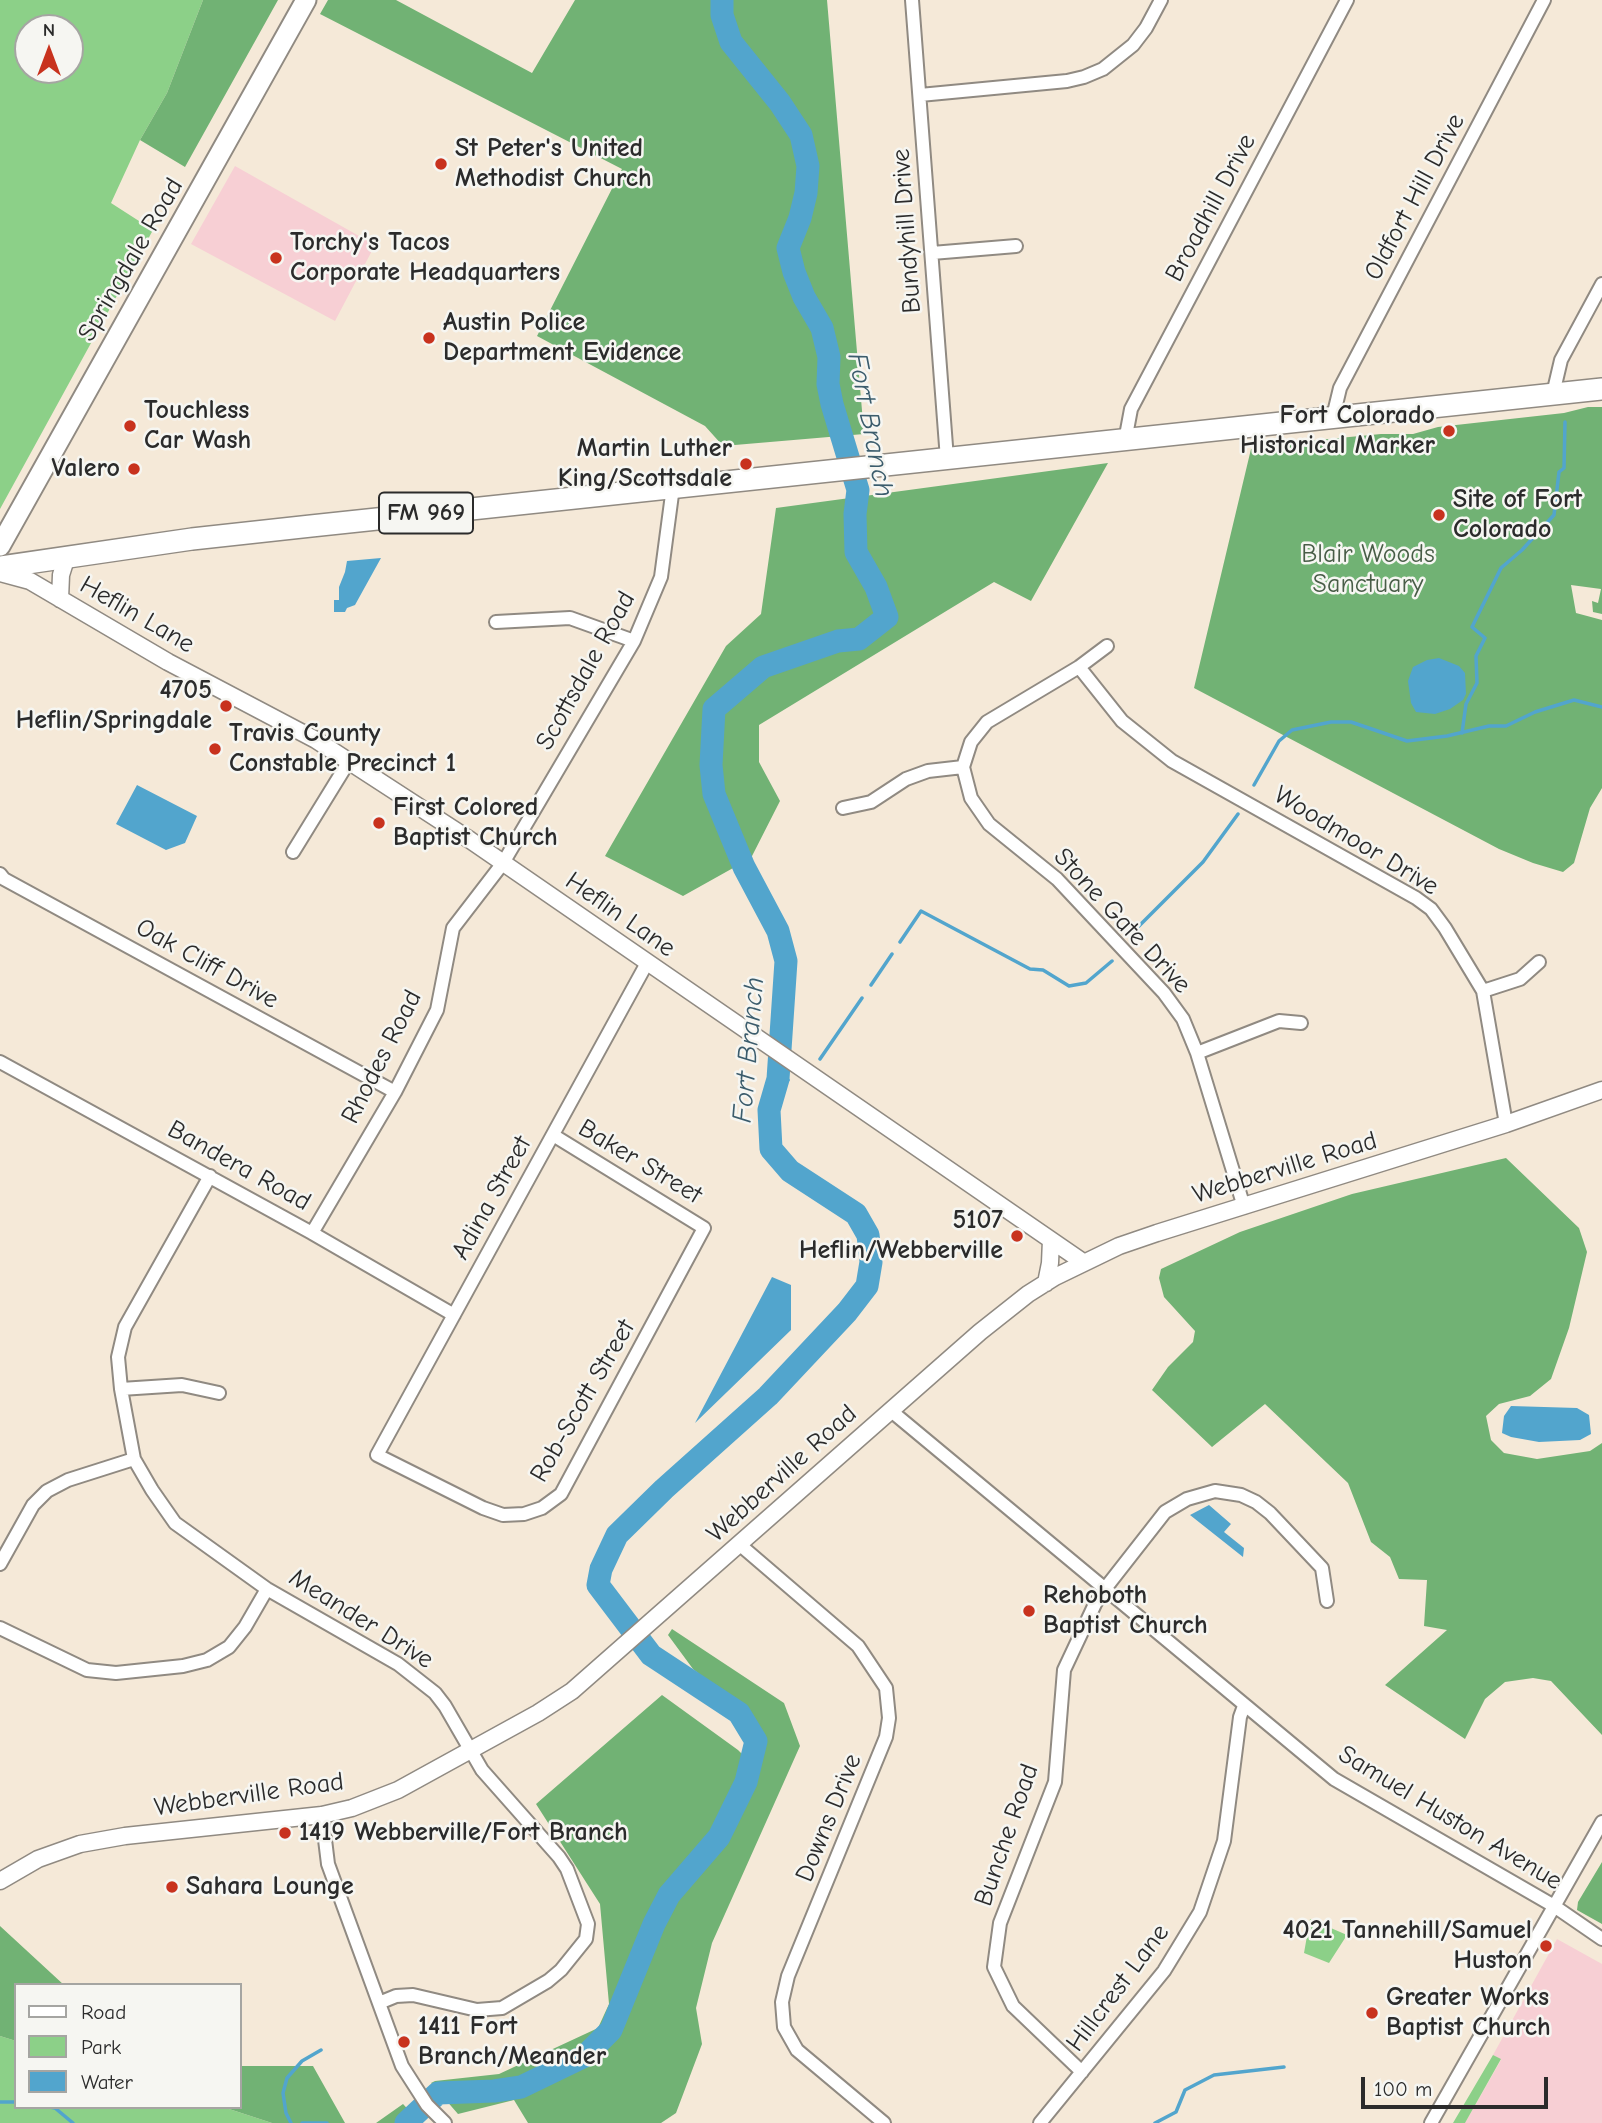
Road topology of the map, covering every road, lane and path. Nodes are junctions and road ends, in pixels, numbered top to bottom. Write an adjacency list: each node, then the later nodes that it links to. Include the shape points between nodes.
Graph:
1 (306, 0): 16 (main road, Springdale Road)
2 (912, 0): 6 (street, Bundyhill Drive)
3 (1161, 0): 6 (street, via 1133,45 1103,69 1067,81)
4 (1347, 0): 13 (street, Broadhill Drive, via 1131,409)
5 (1544, 0): 12 (street, Oldfort Hill Drive, via 1340,388)
6 (920, 94): 8 (street, Bundyhill Drive)
7 (1016, 246): 8 (street)
8 (932, 253): 14 (street, Bundyhill Drive)
9 (1602, 284): 11 (street, via 1561,360)
10 (1602, 390): 11 (main road, FM 969)
11 (1553, 394): 12 (main road, FM 969)
12 (1333, 417): 13 (main road, FM 969)
13 (1125, 440): 14 (main road, FM 969)
14 (947, 459): 15 (main road, FM 969)
15 (673, 487): 17 (main road, FM 969, via 206,537); 22 (street, Scottsdale Road, via 662,577)
16 (0, 546)
17 (66, 559): 18 (main road, FM 969); 20 (street)
18 (0, 567)
19 (0, 573): 20 (street, Heflin Lane, via 30,582)
20 (60, 599): 25 (street, Heflin Lane)
21 (496, 622): 22 (street, via 570,618)
22 (634, 641): 29 (street, Scottsdale Road)
23 (1107, 646): 24 (street)
24 (1079, 667): 26 (street, via 987,722 971,742); 33 (street, Woodmoor Drive, via 1122,721 1172,761 1431,909)
25 (349, 761): 28 (street); 29 (street, Heflin Lane)
26 (963, 767): 27 (street, via 928,771 871,802); 35 (street, Stone Gate Drive, via 971,798 989,824 1057,879 1164,993 1183,1019)
27 (843, 808)
28 (293, 852)
29 (503, 863): 32 (street, Heflin Lane); 38 (street, Rhodes Road, via 453,928 437,1010)
30 (0, 874): 38 (street, Oak Cliff Drive)
31 (1539, 962): 33 (street, via 1520,979)
32 (647, 963): 40 (street, Adina Street); 45 (street, Heflin Lane)
33 (1483, 991): 39 (street, Woodmoor Drive)
34 (1301, 1023): 35 (street, via 1279,1021)
35 (1196, 1053): 42 (street, Stone Gate Drive)
36 (0, 1062): 41 (street, Bandera Road)
37 (1602, 1090): 39 (street, Webberville Road)
38 (395, 1093): 44 (street, Rhodes Road)
39 (1506, 1124): 42 (street, Webberville Road)
40 (553, 1135): 43 (street, Baker Street); 48 (street, Adina Street)
41 (211, 1176): 44 (street, Bandera Road); 49 (street, Meander Drive, via 125,1326 118,1357)
42 (1244, 1207): 46 (street, Webberville Road, via 1157,1233)
43 (704, 1228): 52 (street, Rob-Scott Street, via 571,1477 561,1494 542,1508 503,1515)
44 (312, 1233): 48 (street, Bandera Road)
45 (1051, 1240): 46 (street, Heflin Lane); 47 (street)
46 (1083, 1262): 47 (street, Webberville Road)
47 (1046, 1283): 51 (street, Webberville Road, via 1005,1311)
48 (454, 1315): 52 (street, Adina Street)
49 (121, 1389): 50 (street, via 182,1385); 53 (street, Meander Drive)
50 (219, 1393)
51 (890, 1410): 54 (street, Webberville Road); 57 (street, Samuel Huston Avenue)
52 (377, 1455)
53 (134, 1459): 55 (street, via 47,1491 33,1505); 56 (street, Meander Drive, via 176,1522)
54 (739, 1544): 61 (street, Webberville Road, via 572,1691); 70 (street, Downs Drive, via 858,1646 886,1688 886,1737 788,1976 782,2002 784,2027 797,2050)
55 (0, 1564)
56 (267, 1589): 59 (street, via 229,1647 207,1660 183,1666 116,1674 87,1670); 61 (street, Meander Drive, via 411,1672 445,1706)
57 (1104, 1590): 58 (street, Bunche Road, via 1165,1512 1215,1491 1241,1495 1270,1513 1322,1568); 60 (street, Samuel Huston Avenue); 68 (street, Bunche Road, via 1063,1670 1055,1782 1000,1923 994,1968 1013,2006)
58 (1327, 1601)
59 (0, 1628)
60 (1244, 1706): 65 (street, Samuel Huston Avenue, via 1348,1788); 68 (street, Hillcrest Lane, via 1224,1841 1200,1912 1164,1971)
61 (470, 1751): 62 (street, Webberville Road, via 386,1795); 67 (street, Meander Drive, via 563,1863 586,1916 586,1939 548,1981 502,2008 482,2011 413,1995)
62 (322, 1815): 64 (street, Webberville Road, via 102,1839 38,1859); 67 (street, via 328,1864)
63 (1602, 1822): 65 (street)
64 (0, 1881)
65 (1554, 1906): 66 (street, Samuel Huston Avenue); 72 (street)
66 (1602, 1939)
67 (379, 2003): 69 (street, via 409,2079)
68 (1082, 2071): 71 (street, Hillcrest Lane)
69 (445, 2123)
70 (884, 2123)
71 (1040, 2123)
72 (1431, 2123)

